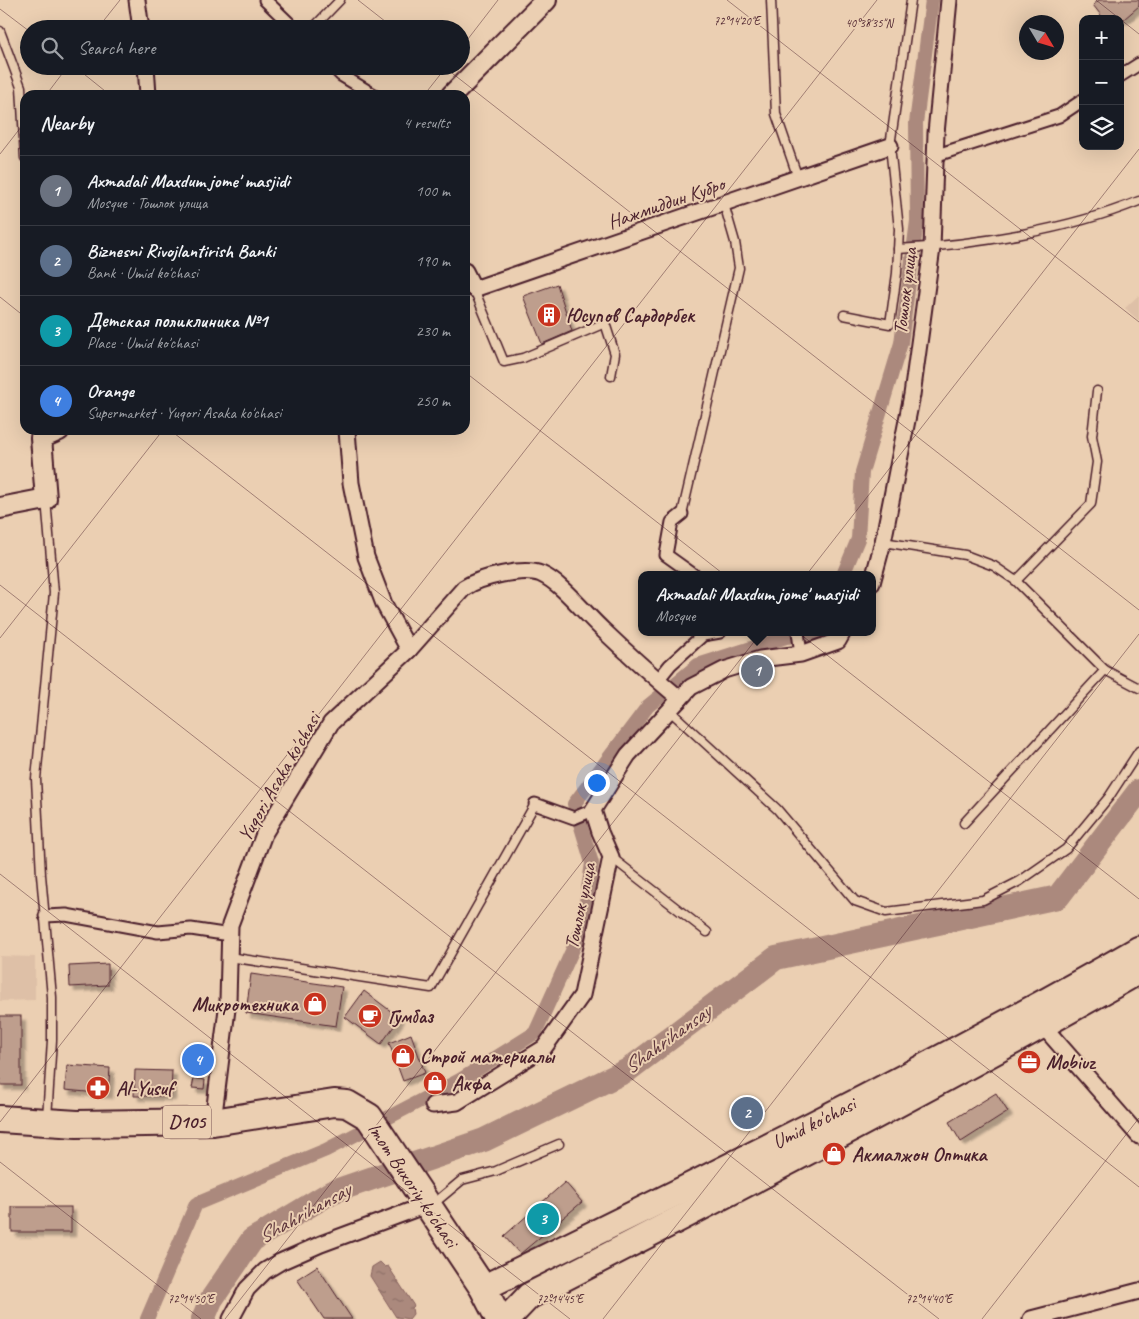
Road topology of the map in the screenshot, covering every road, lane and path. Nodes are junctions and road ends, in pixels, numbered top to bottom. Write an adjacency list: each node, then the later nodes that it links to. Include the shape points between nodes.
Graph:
1 (137, 0): 8 (street)
2 (265, 0): 9 (street)
3 (340, 0): 10 (lane)
4 (546, 0): 19 (street)
5 (771, 0): 23 (lane, via 776,114)
6 (911, 0): 21 (lane)
7 (949, 0): 22 (street, Тошлок улица)
8 (140, 20)
9 (286, 20)
10 (321, 20)
11 (0, 31): 16 (lane)
12 (1139, 64): 13 (street)
13 (1124, 73)
14 (147, 75): 17 (street)
15 (341, 75): 18 (street)
16 (21, 90)
17 (148, 90)
18 (366, 90)
19 (457, 90)
20 (1079, 103): 22 (street, via 1059,116)
21 (890, 146): 23 (street, Нажмиддин Кубро); 27 (lane, via 899,229)
22 (934, 156): 26 (street, Тошлок улица)
23 (798, 178): 24 (street, Нажмиддин Кубро)
24 (724, 204): 29 (street, Нажмиддин Кубро); 37 (lane, via 739,268)
25 (1137, 205): 26 (lane, via 1074,224)
26 (931, 248): 27 (lane); 38 (street, Тошлок улица, via 912,395)
27 (898, 249): 30 (lane, via 890,324)
28 (470, 281): 29 (street)
29 (474, 289): 31 (lane, via 504,362 523,358 605,323 615,354)
30 (844, 315)
31 (611, 376)
32 (1097, 391): 41 (lane, via 1092,436 1097,462 1091,504)
33 (47, 435): 35 (street)
34 (346, 435): 45 (street, via 351,483 366,557 384,604)
35 (46, 499): 36 (street); 56 (lane, via 54,593 36,778)
36 (0, 508)
37 (682, 514): 39 (street, via 672,522 666,555)
38 (883, 542): 40 (street, Тошлок улица); 41 (lane, via 965,554)
39 (688, 571)
40 (875, 571)
41 (1016, 580): 47 (lane)
42 (702, 636): 48 (street, via 670,665)
43 (798, 636): 46 (street)
44 (841, 636): 46 (street, via 838,641)
45 (409, 650): 48 (street, Yuqori Asaka ko'chasi, via 472,583 512,573 540,574 557,585); 58 (street, Yuqori Asaka ko'chasi, via 331,723 264,834 230,925)
46 (801, 654): 50 (street, via 760,659 724,670 691,687)
47 (1105, 670): 49 (lane); 54 (lane)
48 (659, 681): 50 (street, Yuqori Asaka ko'chasi)
49 (1139, 688)
50 (676, 703): 51 (lane, via 777,809 856,901 886,912 983,900 1020,881 1066,849 1109,797); 53 (street, via 628,755)
51 (1139, 751)
52 (535, 804): 53 (street); 60 (lane, via 431,988)
53 (584, 814): 55 (street, Тошлок улица, via 600,832)
54 (964, 823)
55 (611, 857): 57 (lane); 63 (street, Тошлок улица, via 582,995 544,1048 456,1102)
56 (45, 916): 58 (street, via 66,915 158,932 191,930); 66 (lane, via 52,997)
57 (707, 932)
58 (230, 935): 60 (street, Yuqori Asaka ko'chasi)
59 (1139, 948): 70 (main road, Umid ko'chasi, via 1024,1014 676,1194)
60 (229, 957): 65 (street, Yuqori Asaka ko'chasi, via 228,1001)
61 (1139, 970): 62 (main road, Umid ko'chasi)
62 (1043, 1026): 67 (street); 74 (main road, Umid ko'chasi, via 529,1296)
63 (433, 1105)
64 (0, 1118): 66 (highway, lmom Buxoriy ko'chasi / D105)
65 (213, 1122): 66 (highway, lmom Buxoriy ko'chasi / D105); 69 (highway, lmom Buxoriy ko'chasi / D105, via 334,1103 346,1104 369,1116)
66 (46, 1123)
67 (1139, 1136)
68 (559, 1144): 69 (lane, via 496,1171 462,1180)
69 (427, 1206): 70 (highway, lmom Buxoriy ko'chasi / D105); 72 (street, via 280,1262 247,1290)
70 (484, 1288): 73 (highway, D105)
71 (1139, 1290): 75 (street)
72 (231, 1319)
73 (499, 1319)
74 (507, 1319)
75 (1031, 1319)

